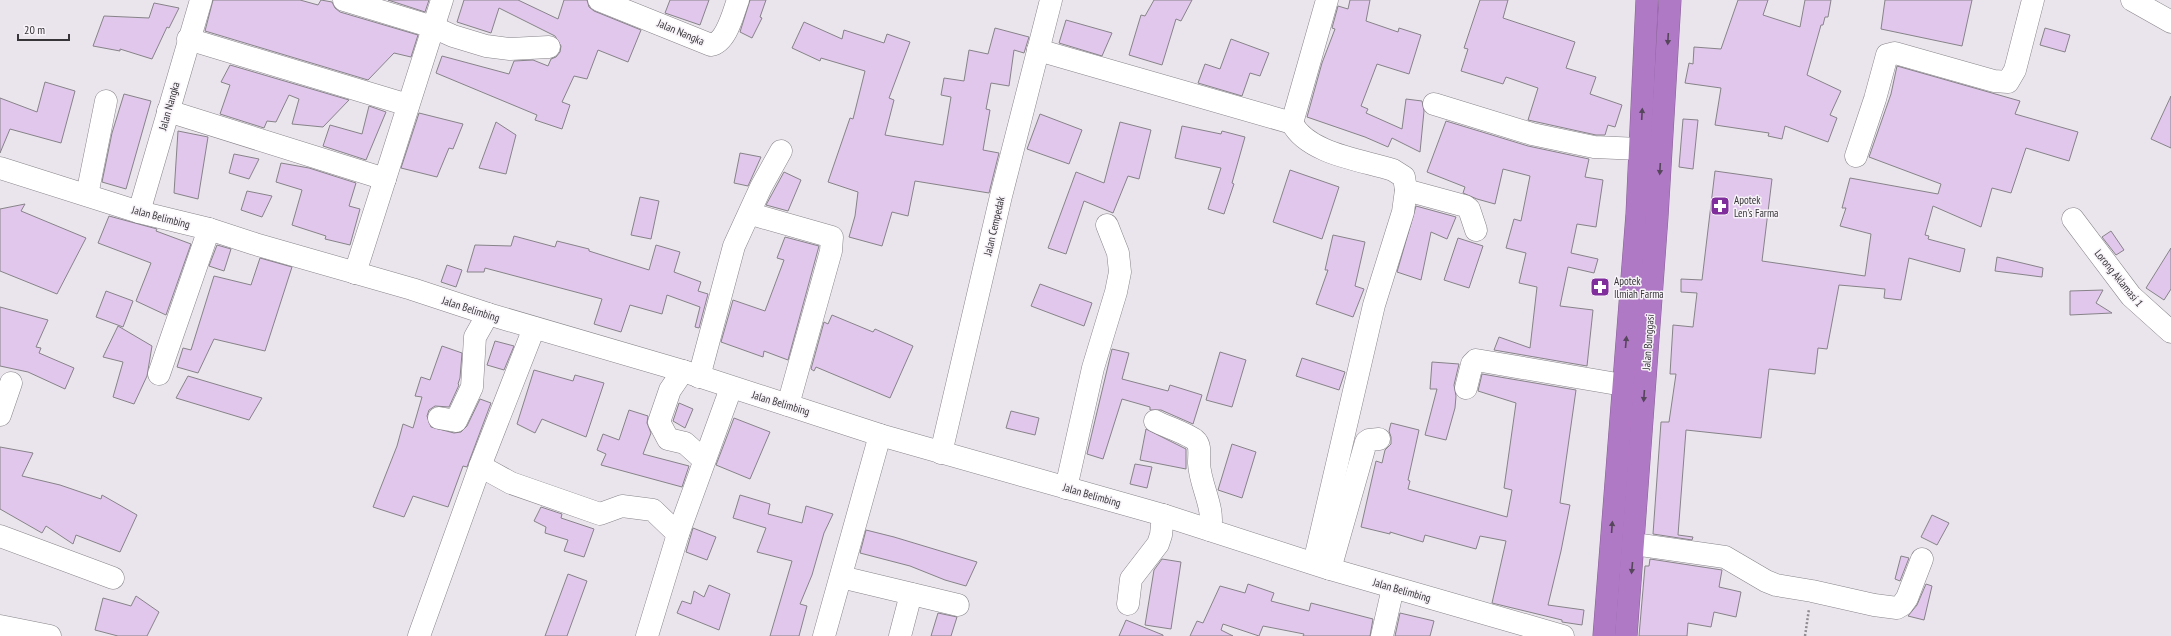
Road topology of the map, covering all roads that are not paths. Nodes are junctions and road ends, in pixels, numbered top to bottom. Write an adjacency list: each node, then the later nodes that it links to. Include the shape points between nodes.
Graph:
1 (201, 0): 14 (street, Jalan Nangka)
2 (344, 0): 13 (street)
3 (442, 0): 13 (street)
4 (599, 0): 5 (street, Jalan Nangka, via 711,45 720,42 725,34)
5 (738, 0)
6 (1051, 0): 16 (street, Jalan Cempedak)
7 (1327, 0): 21 (street)
8 (1647, 0): 22 (highway, Jalan Bunggasi, one-way to 8)
9 (1670, 0): 30 (highway, Jalan Bunggasi, one-way to 30)
10 (2032, 0): 24 (street, via 2015,70 2008,82 1994,81 1895,53 1887,55)
11 (2132, 0): 12 (street)
12 (2171, 22)
13 (433, 27): 15 (street, via 453,36 497,49); 19 (street)
14 (188, 39): 19 (street); 20 (street, Jalan Nangka)
15 (549, 47)
16 (1038, 50): 21 (street); 52 (street, Jalan Cempedak, via 1001,196)
17 (106, 101): 28 (street)
18 (1434, 104): 22 (street, via 1532,134 1594,147)
19 (408, 105): 26 (street)
20 (168, 111): 26 (street); 29 (street, Jalan Nangka)
21 (1292, 123): 27 (street, via 1310,143 1400,174 1404,178)
22 (1640, 149): 30 (highway, Jalan Bunggasi)
23 (781, 150): 41 (street, via 734,246)
24 (1856, 156)
25 (0, 168): 28 (street, Jalan Belimbing)
26 (385, 179): 36 (street)
27 (1406, 190): 35 (street, via 1465,206 1469,209); 62 (street, via 1403,212 1374,305)
28 (87, 195): 29 (street, Jalan Belimbing)
29 (139, 212): 34 (street, Jalan Belimbing)
30 (1647, 215): 43 (highway, Jalan Bunggasi, one-way to 30); 60 (highway, Jalan Bunggasi, one-way to 60)
31 (758, 216): 46 (street, via 832,237 831,250)
32 (2074, 219): 39 (street, Lorong Aklamasi 1, via 2131,296)
33 (1107, 225): 55 (street, via 1118,253 1120,272 1092,368)
34 (209, 229): 36 (street, Jalan Belimbing); 40 (street)
35 (1476, 230)
36 (356, 274): 37 (street, Jalan Belimbing)
37 (488, 314): 38 (street, Jalan Belimbing); 48 (street, via 475,337 472,387 456,421)
38 (534, 328): 41 (street, Jalan Belimbing); 54 (street)
39 (2171, 332)
40 (159, 374)
41 (691, 374): 44 (street, Jalan Belimbing); 53 (street, via 670,390 659,422 668,439 685,443)
42 (11, 383): 47 (street)
43 (1623, 385): 45 (street, via 1476,360 1472,364); 77 (highway, Jalan Bunggasi, one-way to 43)
44 (730, 388): 46 (street, Jalan Belimbing); 53 (street)
45 (1466, 388)
46 (788, 404): 50 (street, Jalan Belimbing)
47 (0, 414)
48 (439, 418)
49 (1155, 421): 57 (street, via 1192,438 1198,445 1200,468 1212,515)
50 (880, 435): 52 (street, Jalan Belimbing); 63 (street)
51 (1378, 439): 62 (street, via 1366,442)
52 (942, 453): 55 (street, Jalan Belimbing)
53 (704, 460): 58 (street)
54 (480, 466): 58 (street, via 511,483 600,514 622,506 654,510); 71 (street)
55 (1066, 488): 56 (street, Jalan Belimbing)
56 (1163, 515): 57 (street, Jalan Belimbing); 67 (street, via 1158,544 1131,579)
57 (1210, 530): 62 (street, Jalan Belimbing)
58 (678, 534): 72 (street)
59 (0, 536): 64 (street)
60 (1634, 544): 61 (street, via 1726,557 1770,583 1897,608 1907,598); 78 (highway, Jalan Bunggasi, one-way to 78)
61 (1922, 559)
62 (1322, 566): 65 (street, Jalan Belimbing)
63 (841, 577): 66 (street); 73 (street)
64 (113, 578)
65 (1393, 588): 75 (street); 76 (street, Jalan Belimbing)
66 (911, 594): 68 (street); 74 (street)
67 (1128, 604)
68 (958, 606)
69 (0, 626): 70 (street)
70 (50, 636)
71 (419, 636)
72 (648, 636)
73 (824, 636)
74 (900, 636)
75 (1382, 636)
76 (1564, 636)
77 (1604, 636)
78 (1626, 636)

